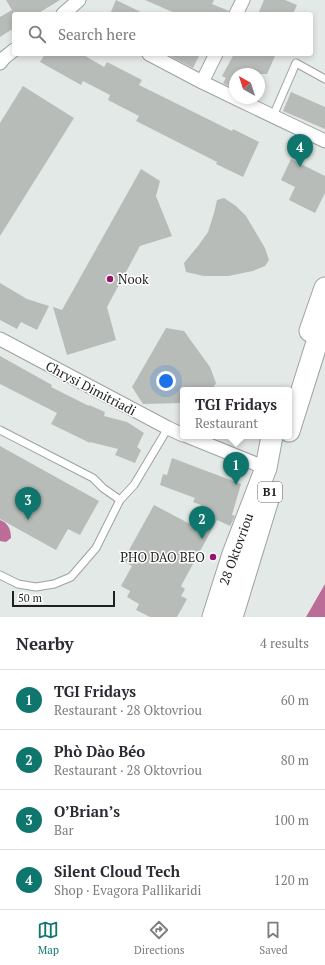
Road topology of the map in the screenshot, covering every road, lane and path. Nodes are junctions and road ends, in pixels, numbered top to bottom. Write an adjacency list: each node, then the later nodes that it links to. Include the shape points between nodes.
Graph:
1 (79, 0): 3 (street)
2 (243, 0): 4 (street)
3 (69, 12)
4 (237, 12)
5 (153, 56): 8 (street)
6 (215, 56): 8 (street)
7 (325, 79): 11 (lane, via 296,63)
8 (202, 82): 9 (street)
9 (229, 95)
10 (248, 104): 11 (street)
11 (273, 116): 12 (street)
12 (325, 141)
13 (325, 288): 16 (main road)
14 (325, 317): 17 (main road)
15 (0, 339): 18 (street, Chrysi Dimitriadi)
16 (290, 387)
17 (292, 422)
18 (168, 428): 20 (street, Chrysi Dimitriadi); 25 (lane, via 134,485)
19 (0, 430): 25 (lane, via 93,478)
20 (180, 434)
21 (194, 439): 24 (street)
22 (271, 439): 24 (main road, 28 Oktovriou / B1)
23 (286, 439): 28 (main road, 28 Oktovriou / B1)
24 (266, 468): 27 (main road, 28 Oktovriou / B1, via 233,554)
25 (120, 500): 26 (lane, via 96,548 71,577 54,584 36,587 18,584)
26 (0, 576)
27 (213, 617)
28 (232, 617)

